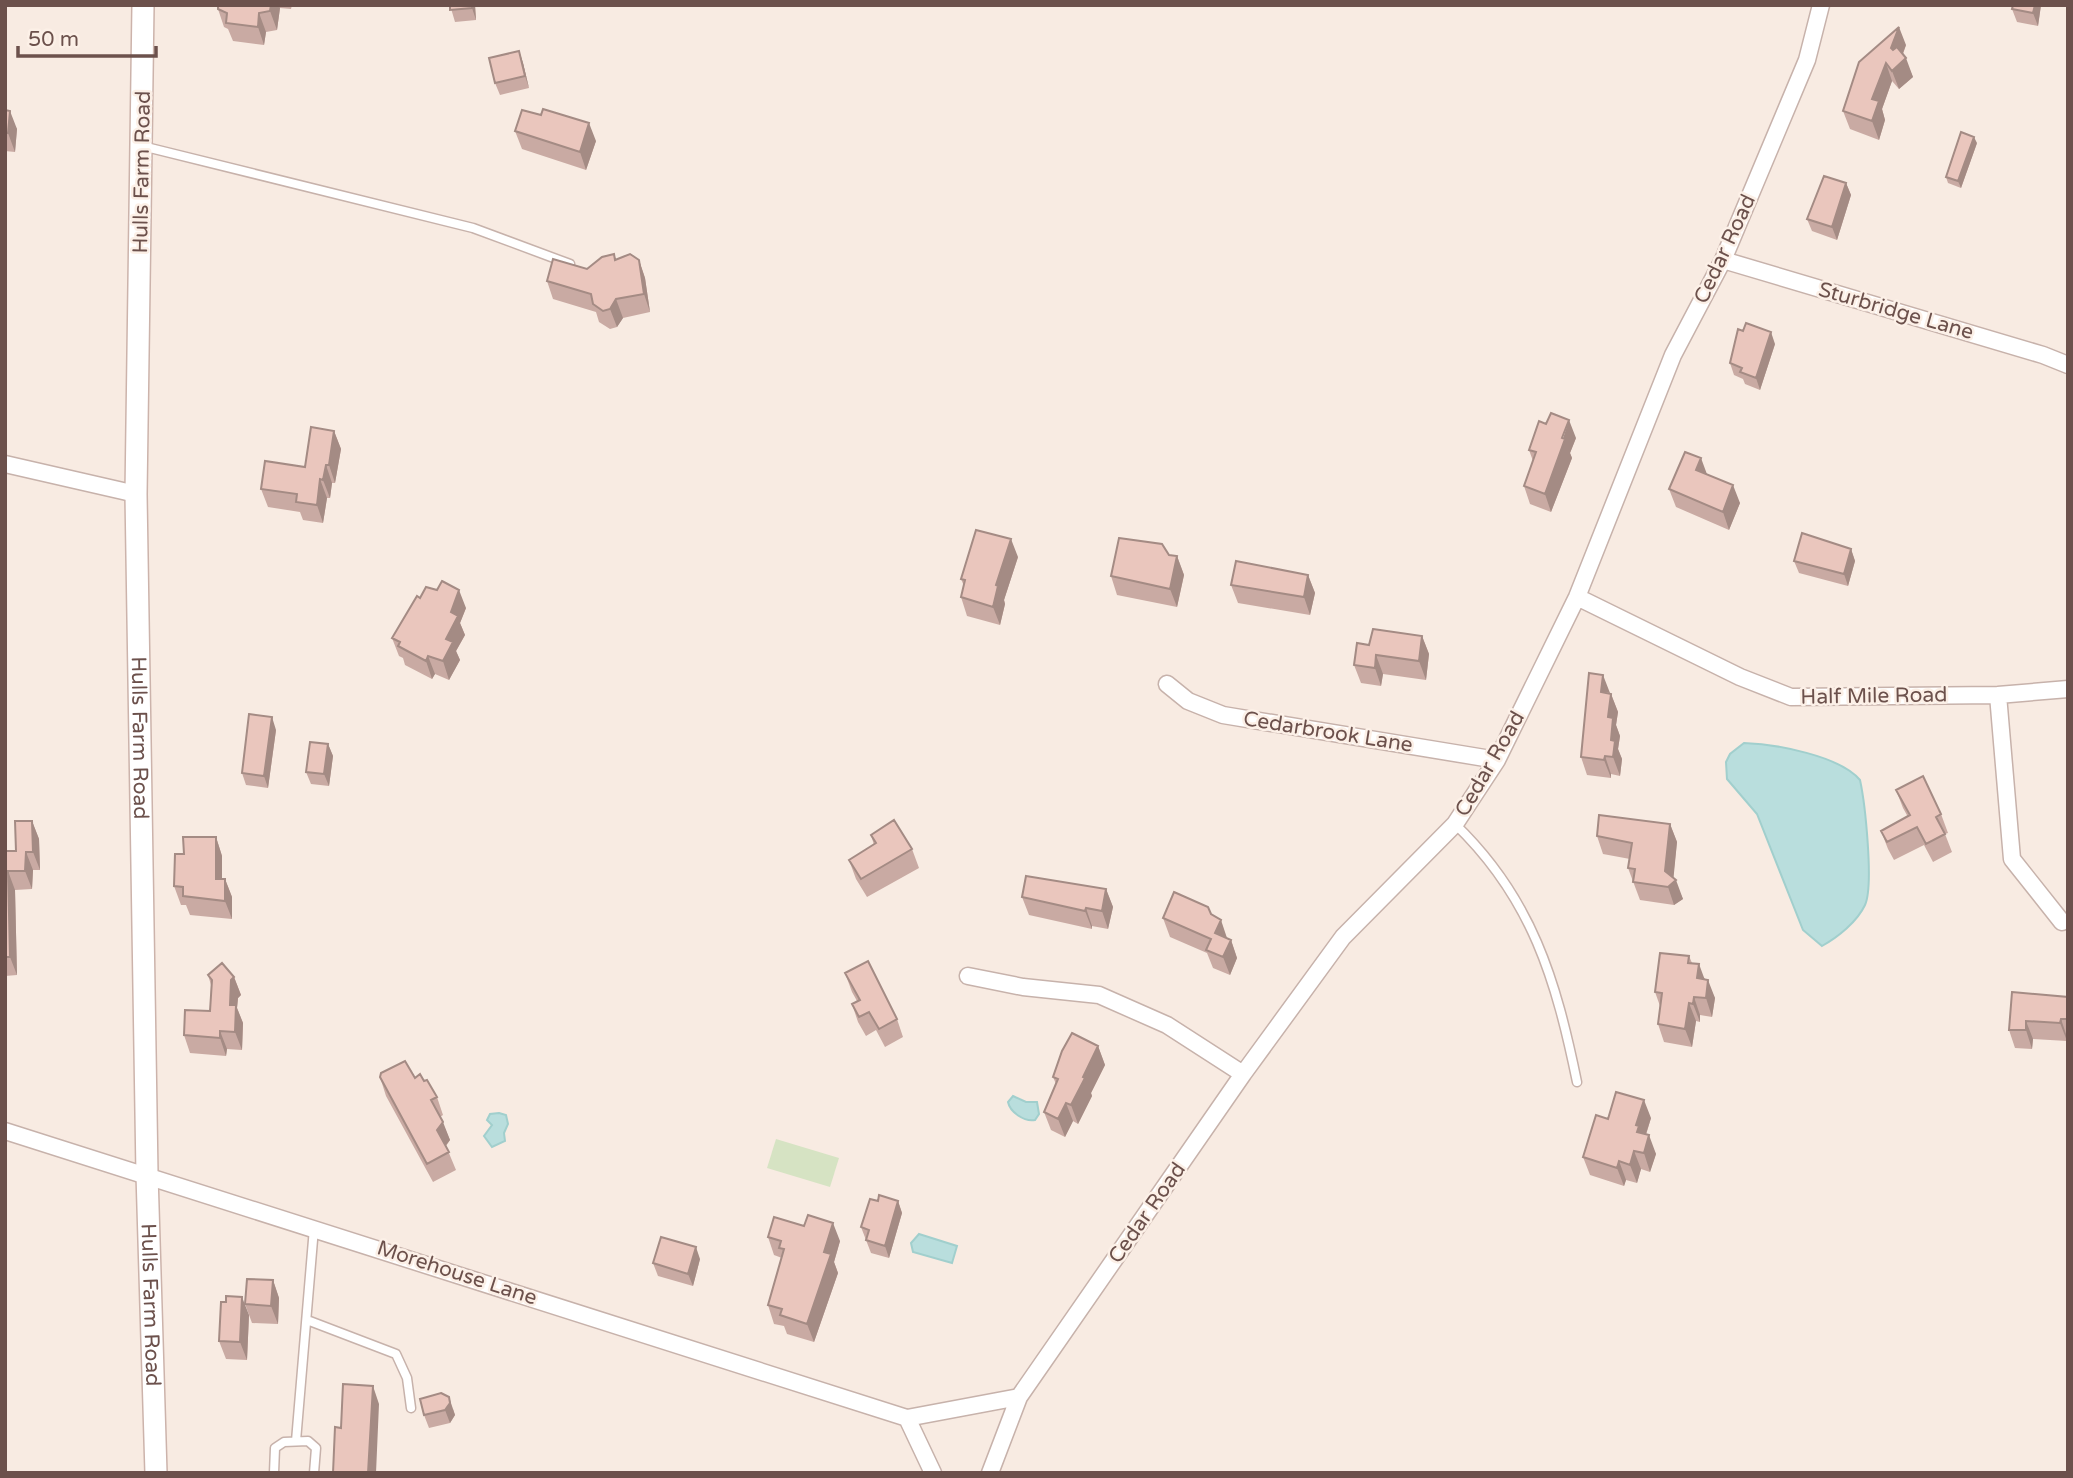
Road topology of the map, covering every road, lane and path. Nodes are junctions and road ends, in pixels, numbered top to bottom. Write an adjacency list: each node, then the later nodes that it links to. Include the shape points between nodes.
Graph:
1 (144, 5): 3 (main road, Hulls Farm Road)
2 (1821, 5): 4 (street, Cedar Road, via 1807,61)
3 (142, 146): 5 (lane, via 474,228); 8 (main road, Hulls Farm Road)
4 (1723, 260): 6 (street, Sturbridge Lane); 9 (street, Cedar Road, via 1674,355)
5 (570, 264)
6 (2068, 365)
7 (5, 464): 8 (street)
8 (136, 494): 20 (main road, Hulls Farm Road)
9 (1577, 597): 12 (street, Half Mile Road, via 1791,697); 13 (street, Cedar Road)
10 (1167, 684): 13 (street, Cedarbrook Lane, via 1188,701 1223,715)
11 (2068, 690): 12 (street, Half Mile Road)
12 (1998, 695): 15 (street, via 2012,859)
13 (1497, 760): 14 (street, Cedar Road)
14 (1455, 824): 17 (street, Cedar Road, via 1343,937); 18 (lane, via 1486,853 1534,932)
15 (2062, 922)
16 (968, 976): 17 (street, via 1099,995 1167,1025)
17 (1243, 1074): 23 (street, Cedar Road)
18 (1577, 1082)
19 (5, 1131): 20 (street, Morehouse Lane)
20 (147, 1174): 21 (street, Morehouse Lane); 27 (main road, Hulls Farm Road)
21 (314, 1228): 22 (lane); 25 (street, Morehouse Lane)
22 (307, 1320): 24 (lane, via 396,1354 407,1378); 26 (lane)
23 (1019, 1397): 25 (street, Morehouse Lane); 31 (street, Cedar Road)
24 (411, 1408)
25 (907, 1418): 30 (street)
26 (296, 1441): 28 (lane, via 275,1448); 29 (lane, via 308,1441 316,1448)
27 (156, 1473)
28 (274, 1473)
29 (314, 1473)
30 (933, 1473)
31 (990, 1473)

